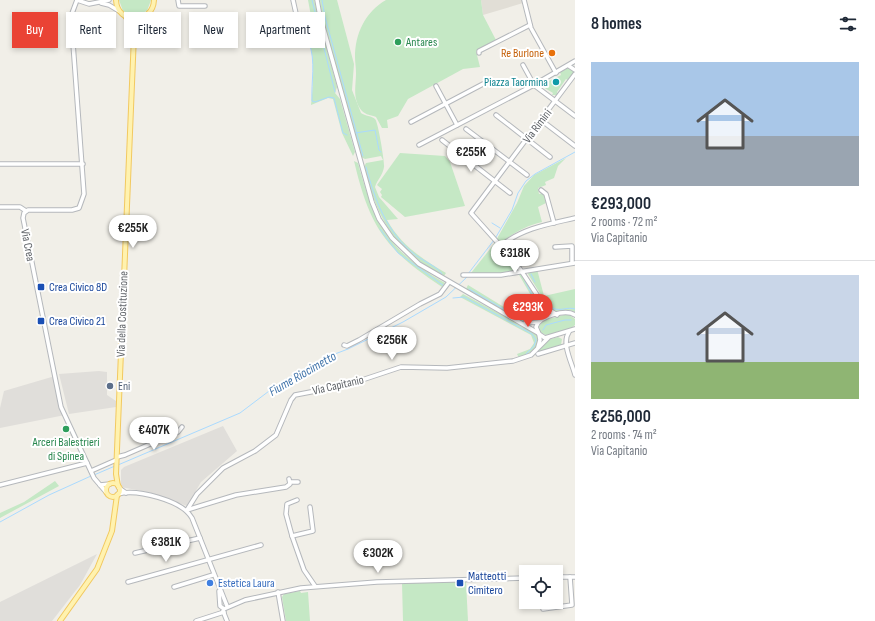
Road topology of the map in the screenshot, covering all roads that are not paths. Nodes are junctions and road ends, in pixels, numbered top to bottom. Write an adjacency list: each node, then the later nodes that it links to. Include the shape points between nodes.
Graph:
1 (77, 0): 9 (street, Via Crea, via 85,4); 47 (street, Via Crea, via 71,16)
2 (109, 0): 9 (street, Via Crea)
3 (116, 0): 11 (main road)
4 (154, 0): 12 (main road, Via della Costituzione)
5 (178, 0): 10 (street, via 180,6)
6 (293, 0): 13 (street)
7 (317, 0): 61 (street, via 363,176 376,213 387,232 403,250)
8 (524, 0): 15 (street)
9 (100, 3): 11 (street, Via Crea)
10 (205, 6)
11 (119, 11): 14 (main road)
12 (150, 12)
13 (296, 12)
14 (124, 15)
15 (530, 25): 17 (street); 23 (street)
16 (133, 48): 79 (main road, Via della Costituzione)
17 (479, 53)
18 (575, 61): 21 (street)
19 (575, 64): 21 (street)
20 (523, 65): 27 (street)
21 (567, 67): 22 (street); 23 (street)
22 (575, 70)
23 (556, 73): 25 (street)
24 (575, 76): 30 (street, Via Rimini)
25 (544, 79): 27 (street); 29 (street, via 540,85)
26 (483, 84): 33 (street)
27 (534, 85): 29 (street); 38 (street)
28 (436, 86): 33 (street)
29 (542, 90): 31 (street)
30 (559, 96): 31 (street); 32 (street, Via Rimini)
31 (550, 97): 32 (street)
32 (556, 101): 35 (street); 36 (street, Via Rimini)
33 (446, 104): 37 (street); 38 (street)
34 (496, 115): 40 (street)
35 (575, 116)
36 (541, 120): 40 (street, Via Rimini); 43 (street)
37 (411, 122)
38 (457, 125): 42 (street)
39 (466, 129): 45 (street)
40 (527, 139): 44 (street); 45 (street, Via Rimini)
41 (442, 140): 49 (street)
42 (419, 145)
43 (575, 146)
44 (550, 157)
45 (509, 162): 48 (street); 49 (street, Via Rimini)
46 (0, 164): 47 (street)
47 (83, 164): 53 (street, Via Crea, via 84,194 79,208)
48 (526, 175)
49 (494, 181): 51 (street); 56 (street, Via Rimini, via 471,211)
50 (541, 190): 55 (street, via 546,194)
51 (510, 193)
52 (0, 206): 53 (street, via 20,207)
53 (26, 211): 80 (street, Via Crea, via 23,215 24,223 59,399)
54 (575, 218): 55 (street)
55 (554, 222): 56 (street, via 526,230)
56 (502, 245): 59 (street)
57 (555, 247): 58 (street, via 572,246)
58 (574, 263): 59 (street)
59 (523, 272): 60 (street); 62 (street)
60 (462, 275)
61 (451, 283): 66 (street); 74 (street, via 440,294 359,340)
62 (542, 303): 63 (street); 65 (street, via 545,312)
63 (557, 315): 64 (street, via 569,312); 65 (street)
64 (575, 315)
65 (540, 320): 66 (street, via 531,324); 69 (street, via 536,327)
66 (520, 322): 69 (street)
67 (575, 329): 68 (street)
68 (569, 332): 70 (street); 73 (street)
69 (538, 334): 71 (street); 75 (street)
70 (559, 335): 71 (street); 73 (street)
71 (548, 338): 75 (street, Via Capitanio)
72 (575, 343): 73 (street)
73 (566, 344): 76 (street); 77 (street)
74 (344, 345)
75 (538, 348): 94 (street, Via Capitanio, via 527,357 513,361 447,368 401,367 347,385 295,395 276,435 255,451 223,468 197,494)
76 (538, 354)
77 (575, 375)
78 (182, 427): 79 (street, via 178,432)
79 (116, 460): 81 (street); 82 (main road, Via della Costituzione)
80 (87, 463): 81 (street, Via Crea); 85 (street)
81 (91, 471): 86 (street, Via Crea)
82 (116, 471): 84 (main road, Via della Costituzione); 87 (main road, Via della Costituzione)
83 (298, 482): 94 (street, via 290,481 286,487 236,495)
84 (110, 484): 86 (street); 87 (main road); 89 (main road, via 107,486)
85 (0, 485)
86 (100, 485): 89 (street, Via Crea)
87 (119, 487): 88 (street); 90 (main road)
88 (127, 493): 90 (street); 94 (street, via 155,497)
89 (107, 494): 90 (main road, via 113,497); 93 (main road)
90 (118, 494): 93 (main road)
91 (297, 500): 95 (street, via 290,502 286,509)
92 (310, 507): 95 (street, via 313,531)
93 (114, 508): 111 (main road, via 112,530 97,569)
94 (187, 510): 96 (street)
95 (292, 536): 106 (street, via 304,570)
96 (200, 538): 98 (street); 99 (street)
97 (261, 545): 99 (street)
98 (136, 553)
99 (208, 559): 100 (street); 105 (street)
100 (214, 575): 107 (street); 109 (street)
101 (563, 577): 102 (street)
102 (570, 577): 103 (street); 110 (street, via 572,605)
103 (575, 577)
104 (519, 578): 106 (street)
105 (128, 582)
106 (315, 586): 108 (street)
107 (174, 587)
108 (278, 592): 109 (street); 116 (street)
109 (224, 606): 114 (street); 115 (street)
110 (563, 606)
111 (70, 608): 112 (main road); 113 (main road)
112 (60, 621)
113 (63, 621)
114 (196, 621)
115 (227, 621)
116 (283, 621)

